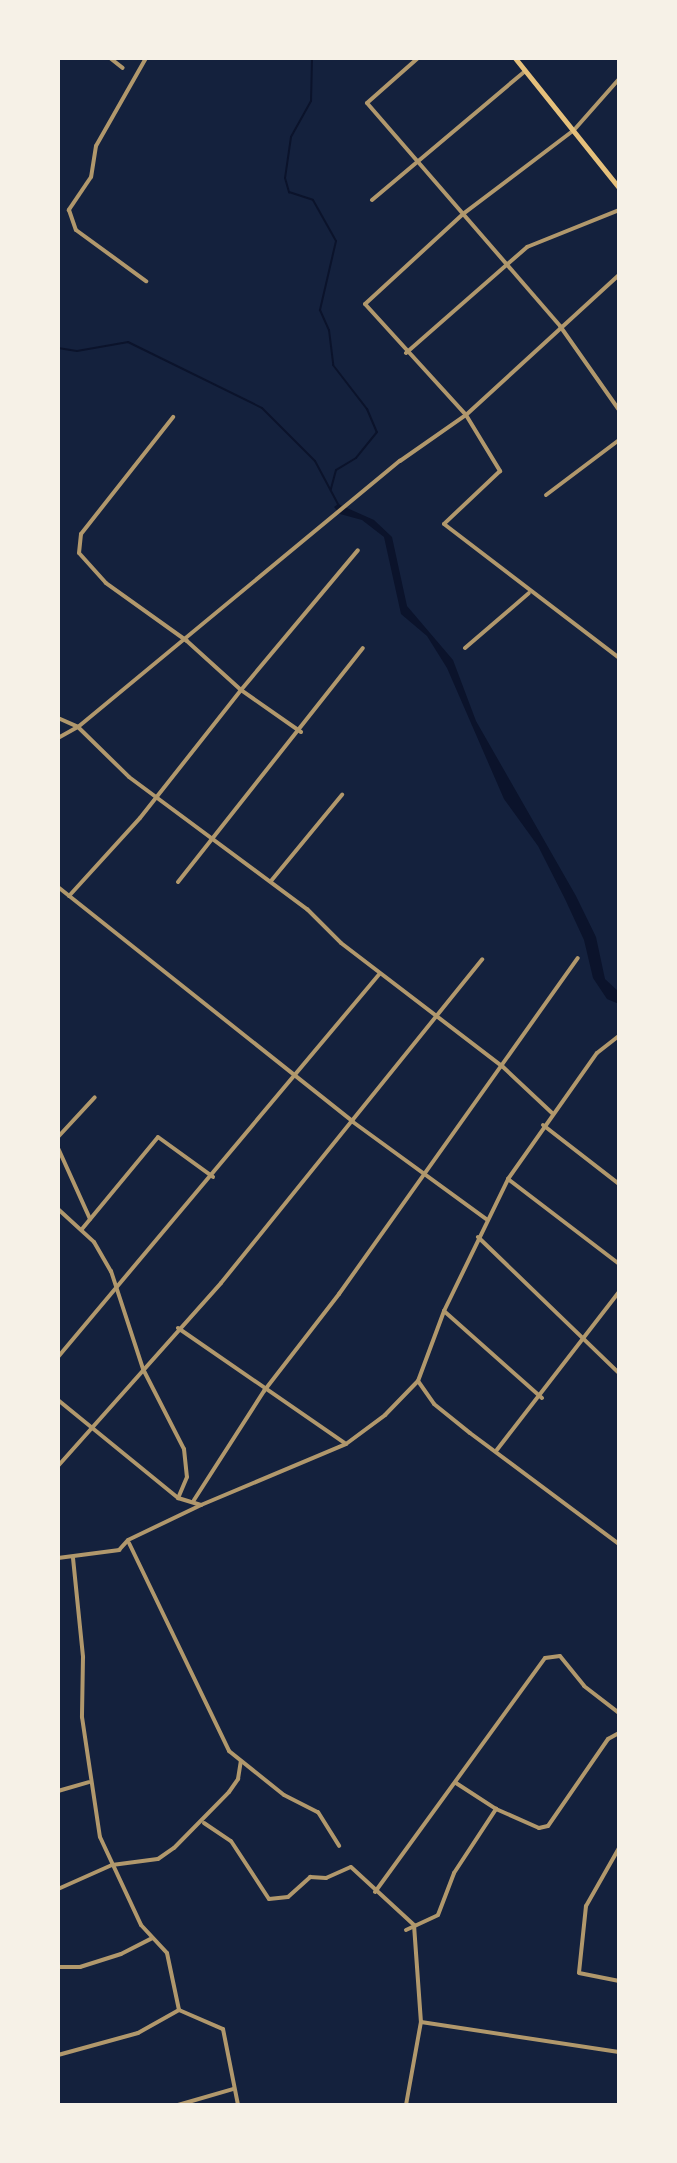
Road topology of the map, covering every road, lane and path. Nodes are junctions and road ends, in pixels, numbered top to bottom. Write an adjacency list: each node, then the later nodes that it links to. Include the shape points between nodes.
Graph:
1 (110, 58): 5 (street)
2 (146, 58): 16 (street, via 96,146 91,177 69,210 76,230)
3 (418, 58): 9 (street, via 367,103)
4 (515, 58): 6 (main road)
5 (123, 68)
6 (525, 71): 8 (main road); 9 (street)
7 (619, 79): 8 (street)
8 (574, 130): 10 (main road); 13 (street)
9 (417, 162): 11 (street); 13 (street)
10 (619, 188)
11 (372, 200)
12 (619, 210): 14 (street, via 545,237)
13 (463, 214): 14 (street); 18 (street, via 365,304)
14 (507, 267): 17 (street); 18 (street)
15 (619, 275): 17 (street)
16 (146, 281)
17 (560, 326): 19 (street); 20 (street)
18 (406, 353): 20 (street)
19 (619, 410)
20 (466, 415): 25 (street, via 500,471 445,517 444,524); 26 (street, via 346,505)
21 (173, 417): 26 (street, via 77,542 79,553 106,583)
22 (619, 440): 23 (street)
23 (546, 495)
24 (358, 550): 30 (street)
25 (529, 593): 28 (street); 29 (street)
26 (187, 641): 30 (street); 32 (street)
27 (363, 648): 33 (street)
28 (465, 648)
29 (619, 658)
30 (241, 690): 33 (street); 36 (street)
31 (58, 718): 32 (street)
32 (78, 727): 34 (street); 36 (street)
33 (301, 732): 37 (street)
34 (58, 738)
35 (342, 795): 38 (street)
36 (155, 796): 37 (street); 41 (street)
37 (212, 838): 38 (street); 39 (street)
38 (271, 881): 44 (street)
39 (178, 882)
40 (58, 887): 41 (street)
41 (69, 896): 48 (street)
42 (578, 958): 47 (street)
43 (482, 959): 45 (street)
44 (379, 974): 45 (street); 48 (street)
45 (434, 1015): 47 (street); 51 (street)
46 (619, 1036): 50 (street, via 597,1053)
47 (502, 1066): 50 (street); 55 (street)
48 (298, 1077): 51 (street); 56 (street)
49 (95, 1097): 53 (street)
50 (552, 1113): 52 (street)
51 (353, 1122): 55 (street); 68 (street)
52 (543, 1125): 57 (street); 58 (street)
53 (58, 1137)
54 (58, 1148): 60 (street)
55 (423, 1174): 61 (street); 74 (street)
56 (213, 1177): 60 (street, via 158,1137); 65 (street)
57 (508, 1179): 61 (street); 64 (street)
58 (619, 1184)
59 (58, 1209): 62 (street)
60 (90, 1219): 62 (street)
61 (486, 1219): 63 (street)
62 (82, 1229): 65 (street, via 103,1253)
63 (478, 1237): 67 (street); 69 (street)
64 (619, 1264)
65 (116, 1292): 70 (street); 71 (street)
66 (619, 1292): 69 (street)
67 (444, 1311): 73 (street); 75 (street)
68 (178, 1328): 71 (street); 74 (street)
69 (581, 1336): 72 (street); 75 (street)
70 (58, 1357)
71 (143, 1369): 77 (street); 81 (street, via 184,1449 187,1477)
72 (619, 1373)
73 (418, 1381): 78 (street); 79 (street, via 434,1404)
74 (264, 1391): 78 (street); 82 (street)
75 (542, 1398): 79 (street)
76 (58, 1400): 77 (street)
77 (89, 1426): 80 (street); 81 (street)
78 (346, 1444): 83 (street)
79 (496, 1451): 85 (street)
80 (58, 1466)
81 (178, 1498): 82 (street)
82 (194, 1500): 83 (street)
83 (201, 1505): 84 (street)
84 (128, 1540): 87 (street, via 119,1550); 90 (street, via 229,1751)
85 (619, 1544)
86 (58, 1558): 87 (street)
87 (73, 1558): 91 (street)
88 (619, 1713): 92 (street, via 584,1686 565,1659 552,1655 537,1666)
89 (619, 1733): 94 (street, via 608,1739 548,1826 539,1828)
90 (241, 1761): 95 (street, via 238,1779); 96 (street, via 284,1795 318,1812)
91 (89, 1782): 93 (street); 98 (street, via 100,1837)
92 (456, 1783): 94 (street); 100 (street)
93 (58, 1791)
94 (496, 1809): 101 (street, via 454,1873 438,1915)
95 (204, 1823): 98 (street, via 158,1859); 100 (street, via 231,1841 269,1899 288,1897 310,1877 326,1878 351,1867)
96 (339, 1846)
97 (619, 1848): 105 (street, via 586,1906 579,1973)
98 (112, 1865): 99 (street); 103 (street)
99 (58, 1889)
100 (375, 1892): 101 (street)
101 (414, 1925): 102 (street); 107 (street)
102 (406, 1930)
103 (152, 1938): 104 (street, via 80,1967); 106 (street, via 167,1953)
104 (58, 1967)
105 (619, 1981)
106 (179, 2010): 109 (street, via 138,2033); 110 (street, via 223,2029)
107 (421, 2022): 108 (street); 113 (street)
108 (619, 2052)
109 (58, 2055)
110 (234, 2089): 111 (street); 112 (street)
111 (178, 2105)
112 (238, 2105)
113 (406, 2105)

